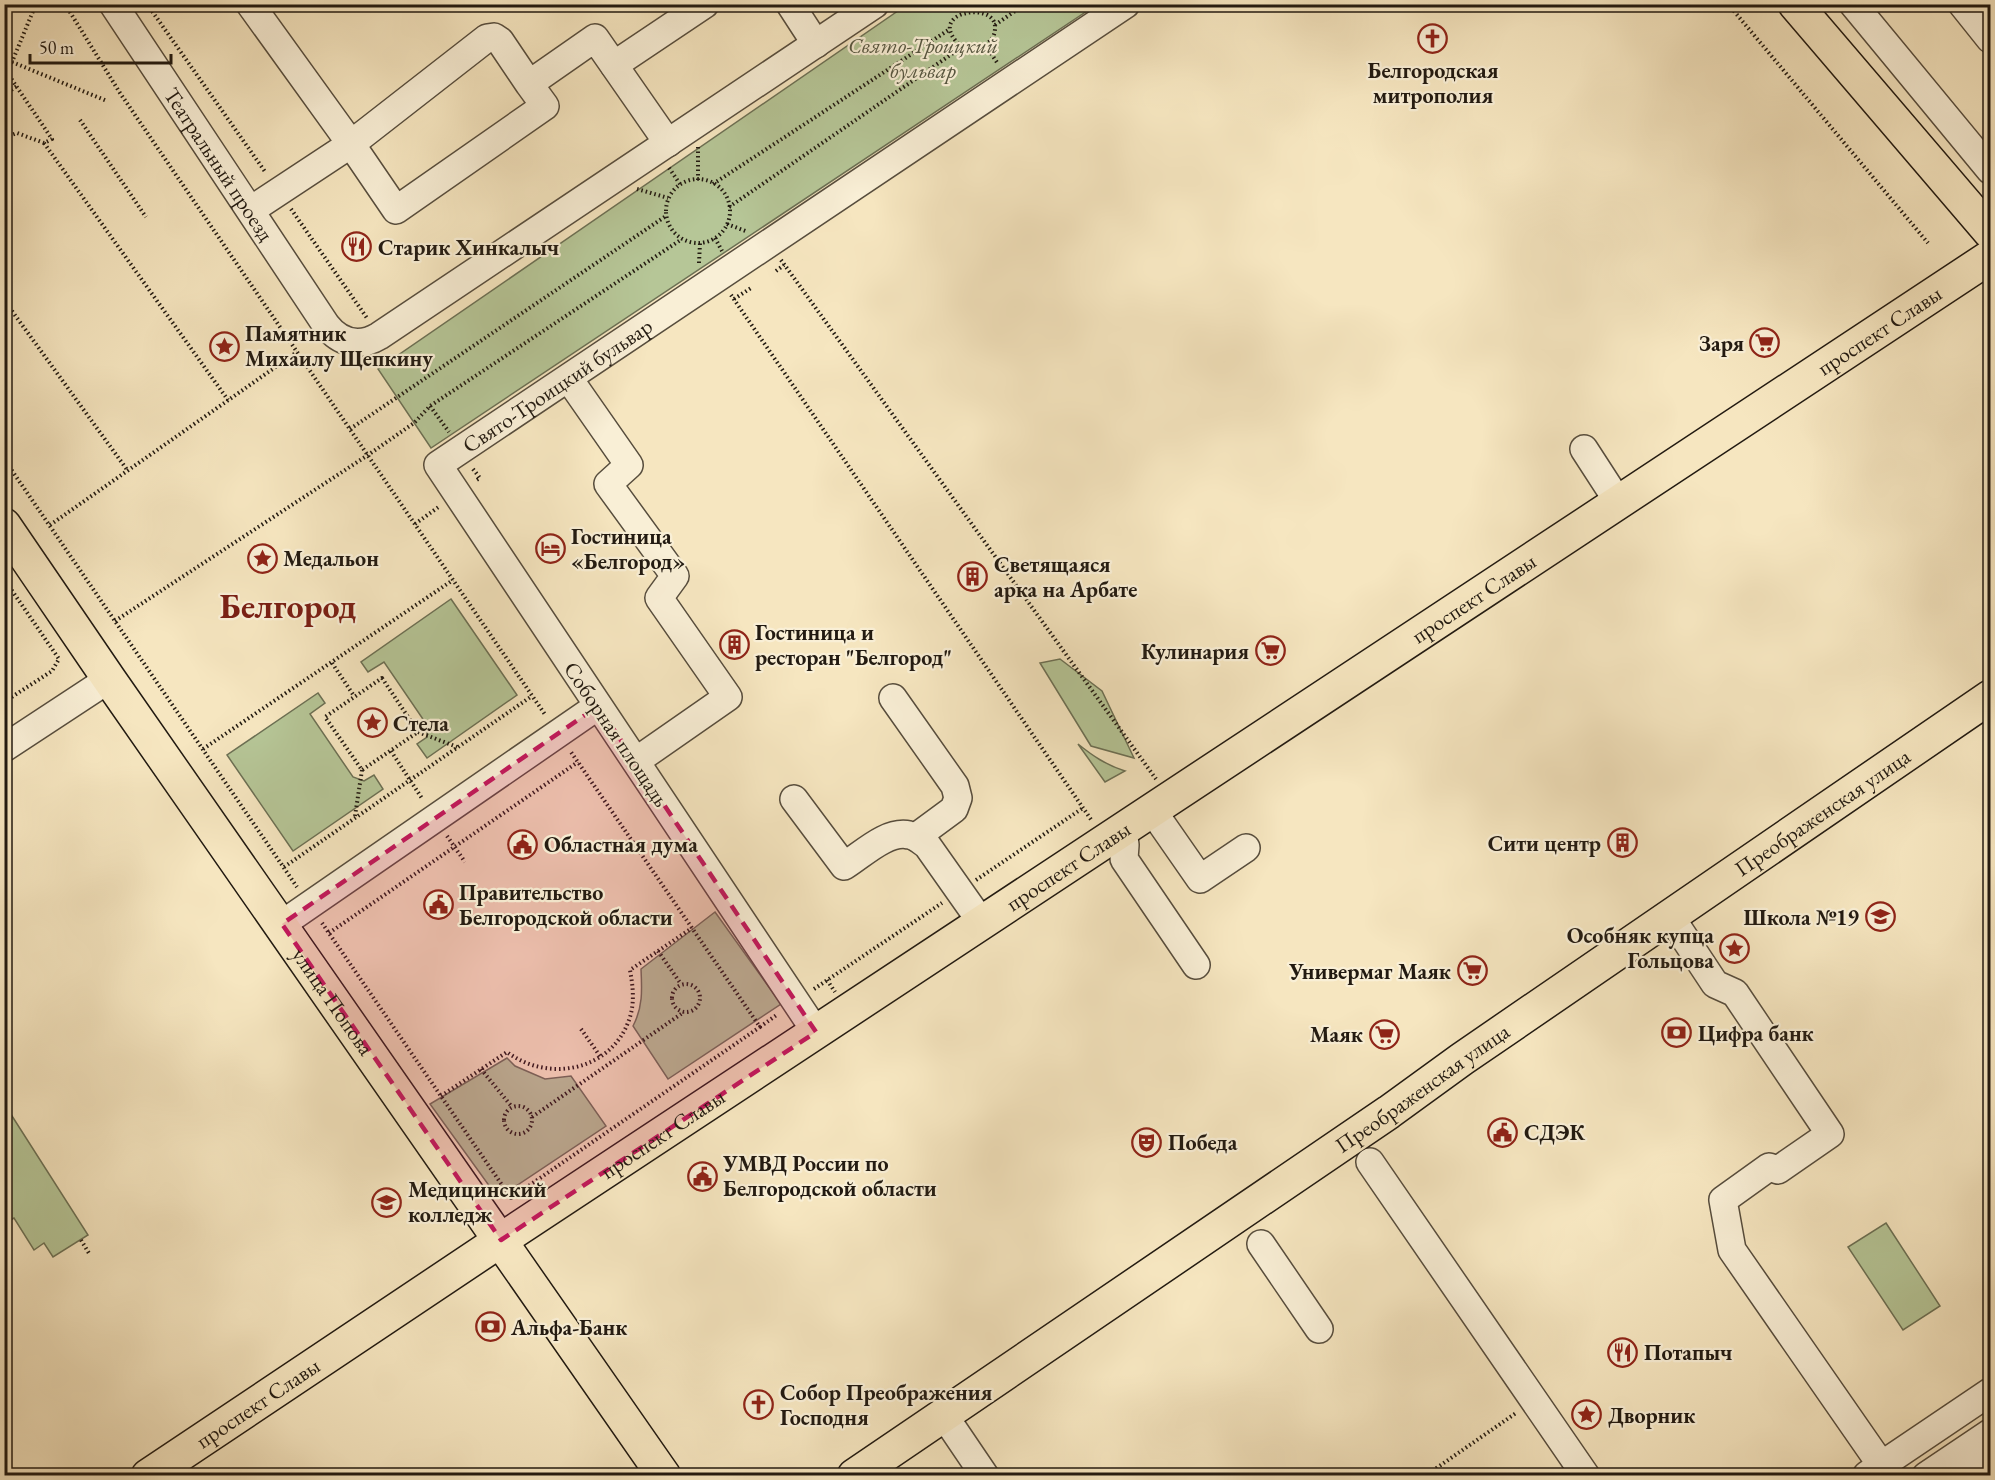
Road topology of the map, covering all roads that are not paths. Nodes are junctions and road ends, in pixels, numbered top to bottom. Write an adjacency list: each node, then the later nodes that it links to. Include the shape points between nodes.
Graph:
1 (250, 4): 16 (street)
2 (705, 4): 13 (street)
3 (790, 4): 12 (street)
4 (875, 4): 10 (street)
5 (1126, 4): 21 (street, Свято-Троицкий бульвар, via 778,253 719,277)
6 (1795, 4): 19 (main road)
7 (1853, 4): 17 (street)
8 (1962, 4): 11 (street)
9 (122, 8): 18 (street, Театральный проезд)
10 (839, 14): 12 (street)
11 (1990, 39)
12 (816, 44): 15 (street)
13 (614, 65): 14 (street, via 595,38); 15 (street)
14 (529, 84): 16 (street, via 500,41 488,38); 16 (street, via 545,106 396,210)
15 (668, 143): 18 (street, Театральный проезд, via 374,328 362,343 342,340 333,334)
16 (351, 144): 18 (street)
17 (1990, 170)
18 (251, 210)
19 (1990, 232)
20 (1990, 257): 24 (main road, проспект Славы)
21 (568, 379): 23 (street, Свято-Троицкий бульвар); 31 (street, via 629,465 608,484 675,576 659,598 728,697)
22 (1584, 449): 24 (street)
23 (438, 465): 29 (street, Соборная площадь)
24 (1619, 503): 33 (main road, проспект Славы)
25 (4, 525): 26 (main road, улица Попова)
26 (109, 679): 30 (street); 39 (main road, улица Попова)
27 (1990, 697): 37 (main road, Преображенская улица)
28 (893, 698): 35 (street, via 958,793 951,812)
29 (598, 706): 31 (street, Соборная площадь); 39 (street)
30 (4, 748)
31 (636, 761): 41 (street, Соборная площадь)
32 (794, 799): 35 (street, via 844,866 885,839 900,834)
33 (1161, 804): 34 (main road, проспект Славы); 36 (street, via 1200,879)
34 (1114, 836): 38 (main road, проспект Славы); 40 (street, via 1125,845 1124,859)
35 (916, 837): 38 (street, via 927,845)
36 (1246, 848)
37 (1670, 916): 47 (main road, Преображенская улица); 50 (street, via 1715,984 1735,993 1830,1134 1778,1170 1769,1167 1723,1200 1732,1250)
38 (982, 923): 41 (main road, проспект Славы)
39 (282, 924): 43 (main road, улица Попова)
40 (1196, 965)
41 (816, 1032): 43 (main road, проспект Славы)
42 (1370, 1162): 55 (street)
43 (501, 1240): 51 (main road, проспект Славы); 52 (main road, улица Попова)
44 (1261, 1245): 45 (street)
45 (1319, 1329)
46 (1990, 1392): 50 (street)
47 (943, 1414): 53 (main road, Преображенская улица); 54 (street)
48 (1990, 1433): 56 (street)
49 (1990, 1461): 57 (street)
50 (1874, 1471)
51 (148, 1476)
52 (664, 1476)
53 (854, 1476)
54 (985, 1476)
55 (1586, 1476)
56 (1926, 1476)
57 (1968, 1476)

